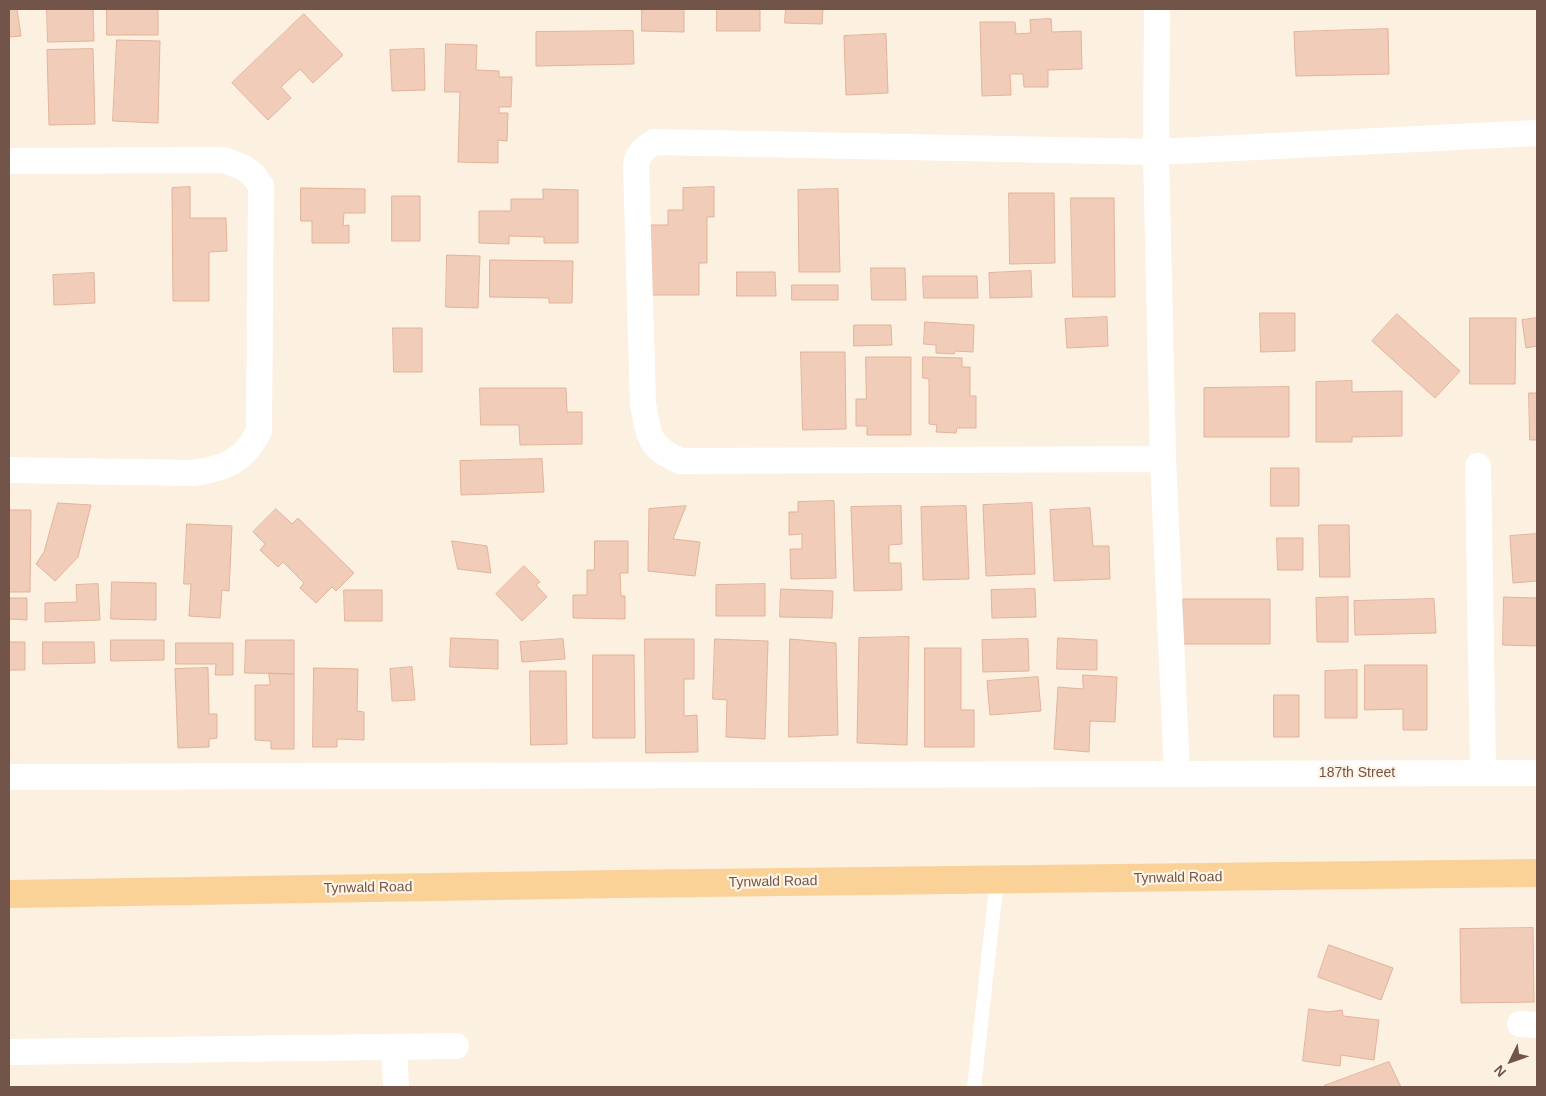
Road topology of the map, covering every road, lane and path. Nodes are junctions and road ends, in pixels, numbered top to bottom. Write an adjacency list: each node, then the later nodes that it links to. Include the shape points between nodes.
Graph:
1 (1157, 9): 3 (street)
2 (1537, 133): 3 (street)
3 (1156, 152): 5 (street); 5 (street, via 654,142 641,151 636,165 643,404 648,431 654,445 664,454 680,461)
4 (9, 161): 7 (street, via 224,160 247,169 261,186 259,431 251,447 233,462 212,471 192,474)
5 (1162, 459): 10 (street)
6 (1478, 466): 8 (street)
7 (9, 470)
8 (1482, 772): 9 (street, 187th Street); 10 (street, 187th Street)
9 (1537, 773)
10 (1177, 774): 11 (street, 187th Street)
11 (9, 777)
12 (1537, 874): 13 (main road, Tynwald Road)
13 (997, 879): 14 (main road, Tynwald Road); 19 (lane)
14 (9, 894)
15 (456, 1046): 16 (street)
16 (394, 1048): 17 (street); 18 (street)
17 (9, 1052)
18 (396, 1087)
19 (974, 1087)

